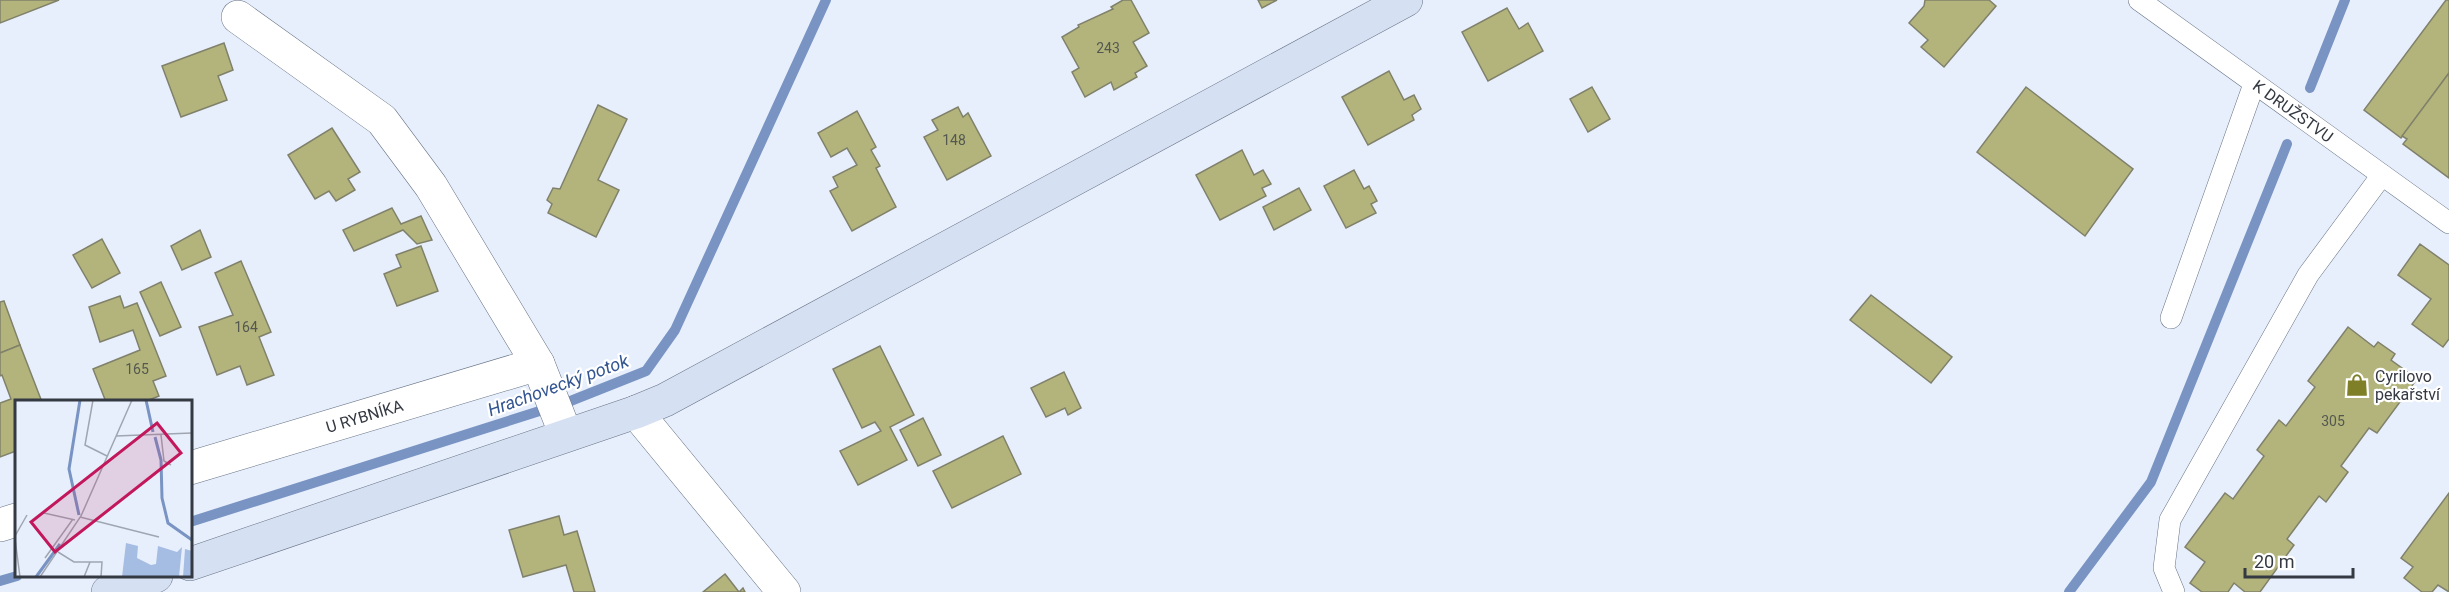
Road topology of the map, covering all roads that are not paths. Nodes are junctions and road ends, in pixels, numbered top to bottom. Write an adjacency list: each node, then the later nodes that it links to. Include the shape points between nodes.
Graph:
1 (1406, 0): 9 (street)
2 (2139, 0): 4 (lane, K DRUŽSTVU)
3 (238, 17): 8 (street, via 382,120 432,186)
4 (2254, 84): 5 (lane, K DRUŽSTVU); 7 (lane)
5 (2382, 175): 6 (lane, K DRUŽSTVU); 17 (lane, via 2308,275 2170,520 2164,568)
6 (2449, 223)
7 (2171, 318)
8 (553, 402): 9 (street); 10 (street, U RYBNÍKA); 13 (street)
9 (636, 412): 16 (street)
10 (192, 468)
11 (15, 520): 12 (street)
12 (0, 525)
13 (192, 563)
14 (153, 577): 15 (street)
15 (108, 592)
16 (784, 592)
17 (2174, 592)

